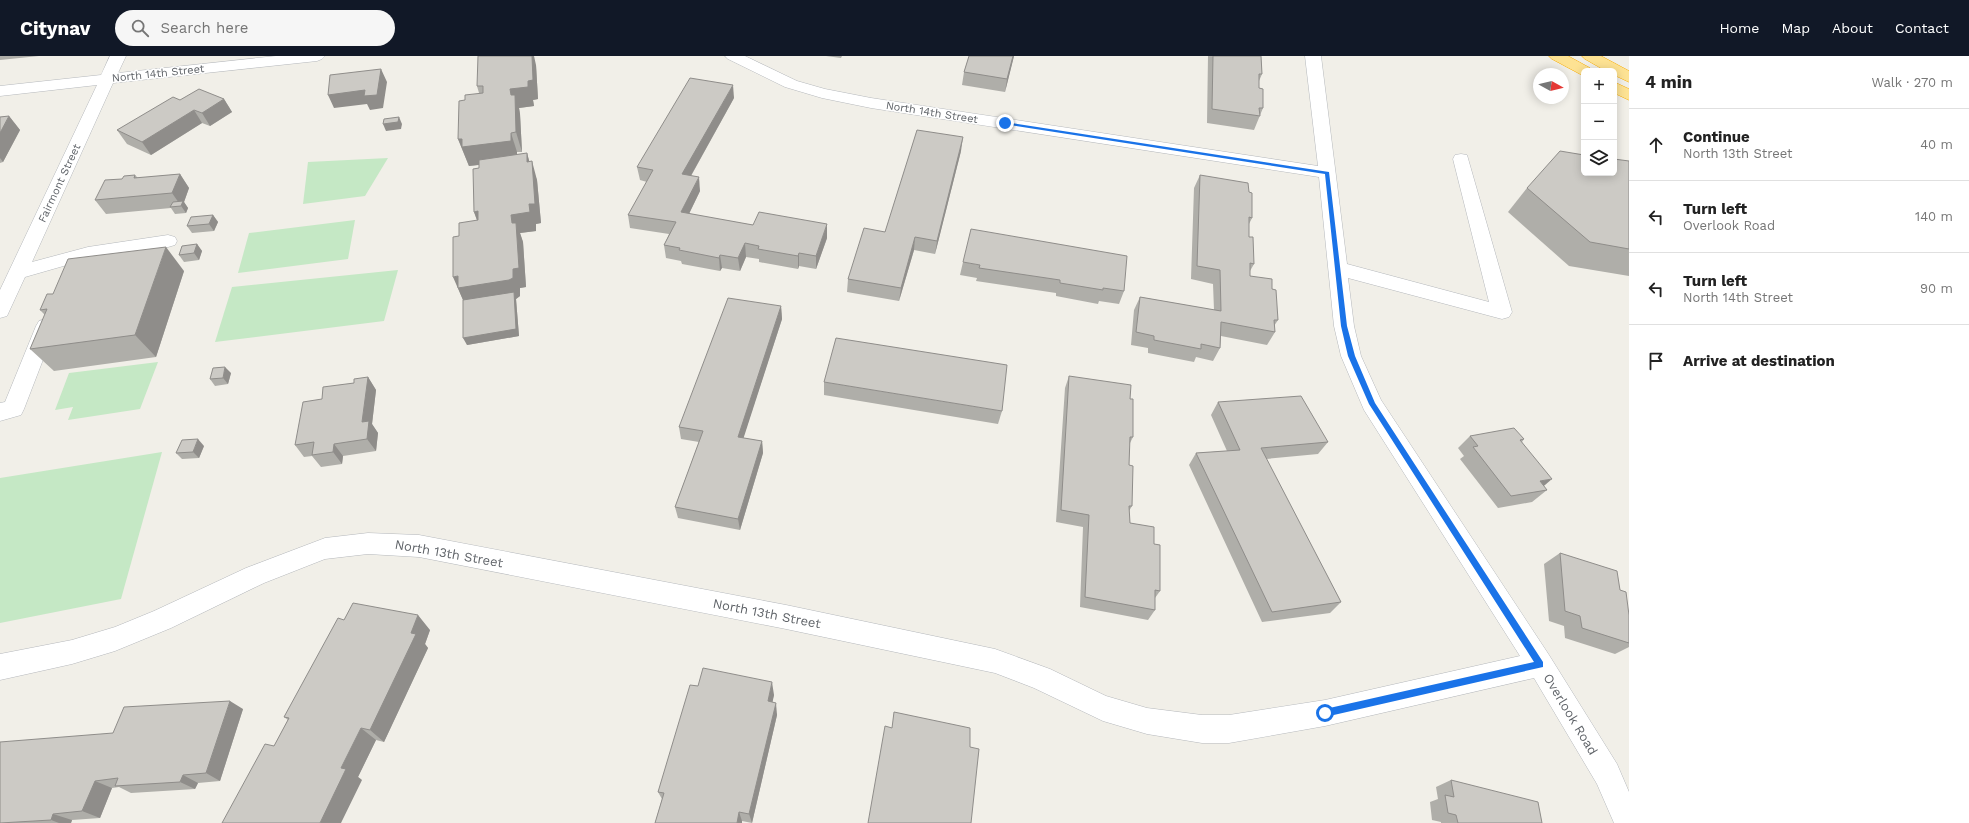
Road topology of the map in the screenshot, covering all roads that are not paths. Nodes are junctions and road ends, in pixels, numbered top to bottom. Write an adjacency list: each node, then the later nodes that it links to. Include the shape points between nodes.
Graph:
1 (317, 56): 9 (street, North 14th Street)
2 (733, 56): 14 (street, North 14th Street, via 791,84 871,103)
3 (1313, 56): 14 (street, Overlook Road)
4 (1557, 56): 7 (highway)
5 (1590, 56): 8 (highway)
6 (123, 57): 9 (street, Fairmont Street)
7 (1581, 69)
8 (1629, 77)
9 (108, 79): 11 (street, North 14th Street); 18 (street, Fairmont Street)
10 (1617, 89): 12 (highway)
11 (0, 91)
12 (1629, 95)
13 (1461, 159): 17 (street, via 1502,312)
14 (1327, 173): 17 (street, Overlook Road)
15 (168, 241): 16 (street, via 88,253)
16 (73, 258): 18 (street); 19 (street)
17 (1337, 268): 23 (street, Overlook Road, via 1344,326 1352,356 1372,404)
18 (17, 274): 21 (street, Fairmont Street)
19 (65, 279)
20 (53, 308): 22 (street, via 13,409)
21 (0, 311)
22 (0, 412)
23 (1540, 664): 24 (street, North 13th Street, via 1325,713 1229,729 1202,729 1147,722 1103,708 1041,678 995,661 727,605 419,546 383,542 337,546 292,560 240,581 115,640 63,656); 25 (street, Overlook Road, via 1607,774)
24 (0, 667)
25 (1628, 823)

